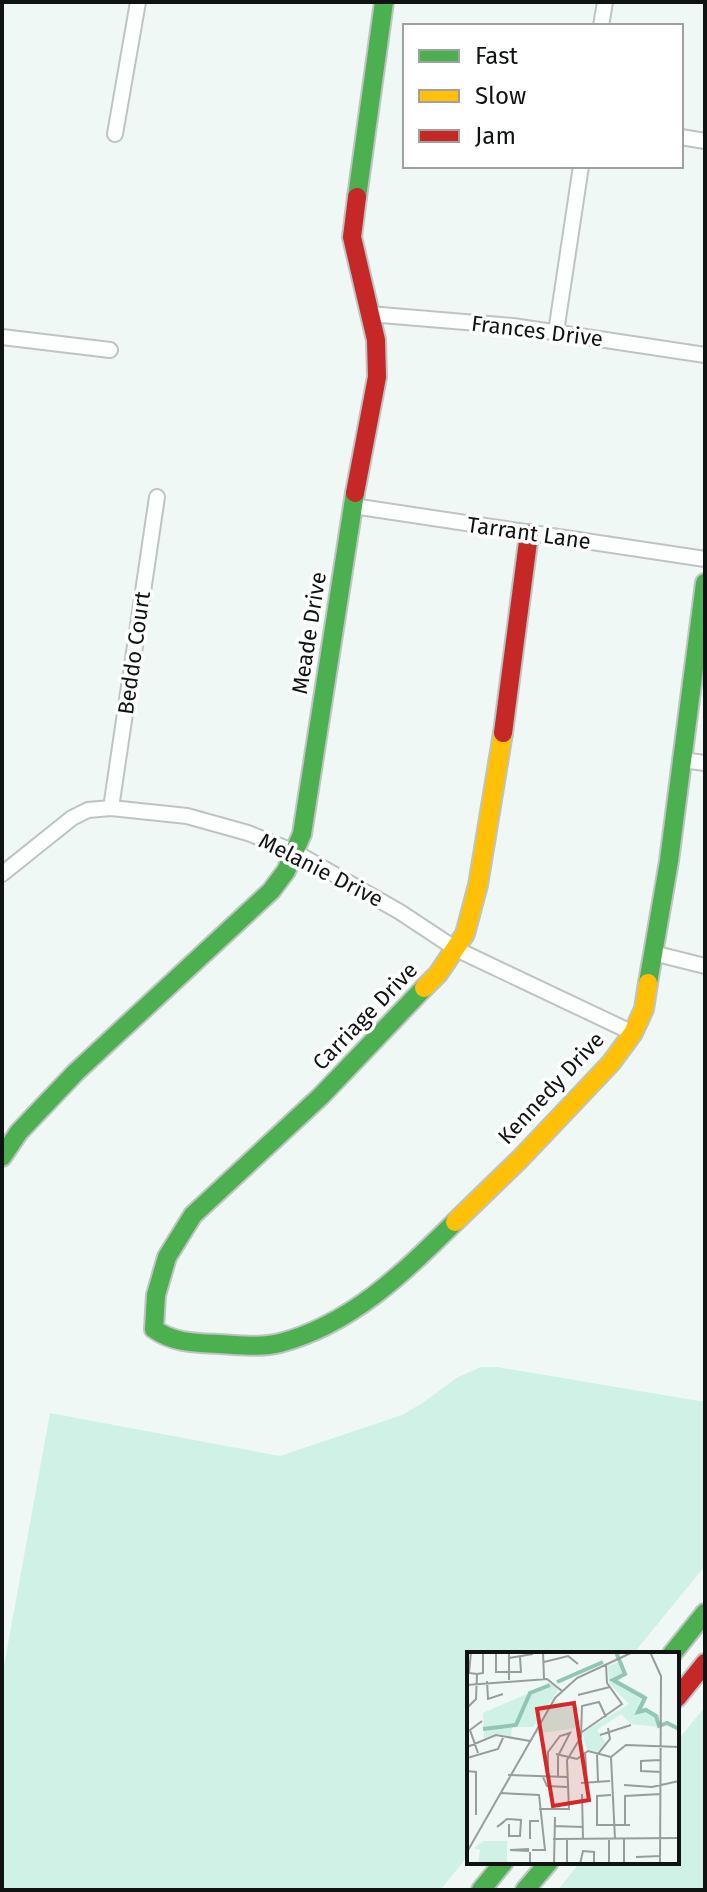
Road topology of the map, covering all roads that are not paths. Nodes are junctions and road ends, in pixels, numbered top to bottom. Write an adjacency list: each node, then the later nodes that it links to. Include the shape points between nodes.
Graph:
1 (138, 2): 5 (street)
2 (384, 2): 9 (street, Meade Drive, via 352,237)
3 (605, 2): 4 (street)
4 (601, 24)
5 (115, 134)
6 (683, 137): 7 (street)
7 (705, 141)
8 (581, 168): 10 (street)
9 (369, 314): 10 (street, Frances Drive); 15 (street, Meade Drive, via 377,377)
10 (556, 332): 13 (street, Frances Drive)
11 (2, 337): 12 (street)
12 (110, 350)
13 (705, 355)
14 (157, 497): 21 (street, Beddo Court)
15 (353, 506): 16 (street, Tarrant Lane); 22 (street, Meade Drive)
16 (529, 534): 17 (street, Tarrant Lane); 24 (street, Carriage Drive, via 478,885)
17 (705, 559)
18 (705, 583): 19 (street, Kennedy Drive)
19 (682, 760): 20 (street); 25 (street, Kennedy Drive)
20 (705, 763)
21 (111, 808): 22 (street, Melanie Drive, via 187,816); 23 (street, Melanie Drive, via 72,818)
22 (295, 852): 24 (street, Melanie Drive); 28 (street, Meade Drive, via 271,891 76,1072)
23 (2, 874)
24 (456, 949): 27 (street, Melanie Drive); 29 (street, Carriage Drive, via 321,1096 193,1215 167,1257 152,1322 162,1335 187,1343 252,1346)
25 (653, 953): 26 (street); 27 (street, Kennedy Drive, via 644,1009)
26 (705, 966)
27 (633, 1033): 29 (street, Kennedy Drive, via 520,1159 424,1253 356,1311)
28 (2, 1157)
29 (297, 1336)
30 (705, 1613): 31 (street)
31 (674, 1652)
32 (705, 1663): 33 (street)
33 (679, 1696)
34 (502, 1864): 36 (street)
35 (547, 1864): 37 (street)
36 (481, 1890)
37 (525, 1890)

